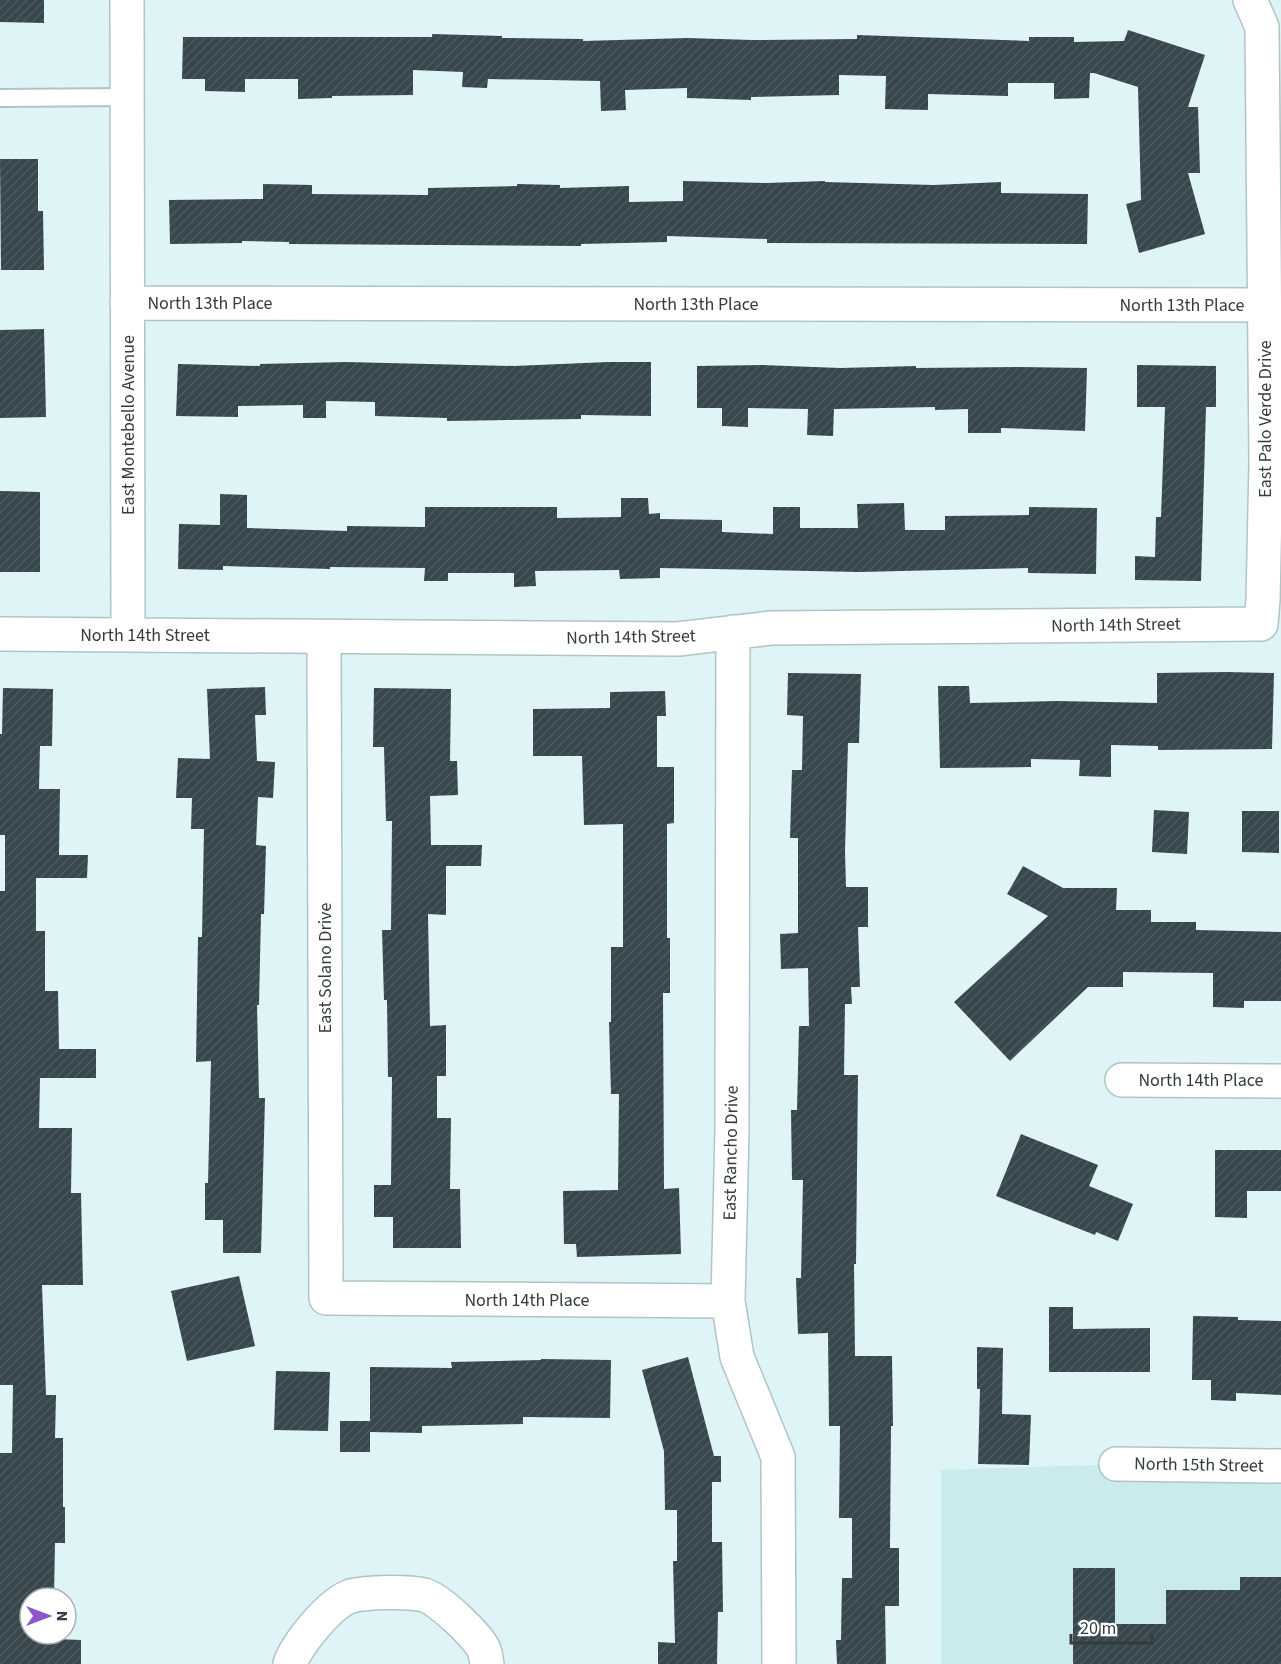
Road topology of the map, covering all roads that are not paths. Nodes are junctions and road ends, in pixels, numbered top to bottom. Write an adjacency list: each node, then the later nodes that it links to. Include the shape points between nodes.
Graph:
1 (127, 0): 3 (street, East Montebello Avenue)
2 (1250, 0): 5 (street, East Palo Verde Drive, via 1262,27)
3 (128, 97): 4 (lane); 6 (street, East Montebello Avenue)
4 (0, 98)
5 (1272, 191): 7 (street, East Palo Verde Drive)
6 (127, 303): 7 (street, North 13th Place); 11 (street, East Montebello Avenue)
7 (1264, 305): 8 (street, East Palo Verde Drive, via 1266,463)
8 (1261, 624): 9 (street, North 14th Street, via 771,628)
9 (733, 633): 12 (street, North 14th Street, via 678,639); 16 (street, East Rancho Drive)
10 (0, 634): 11 (street, North 14th Street)
11 (128, 635): 12 (street, North 14th Street)
12 (324, 637): 15 (street, East Solano Drive)
13 (1122, 1080): 14 (street, North 14th Place)
14 (1281, 1080)
15 (326, 1298): 16 (street, North 14th Place)
16 (728, 1301): 21 (street, East Rancho Drive, via 737,1357 778,1457)
17 (1116, 1464): 18 (street, North 15th Street)
18 (1281, 1466)
19 (290, 1664): 20 (street, via 324,1615 350,1597 388,1592 426,1595 456,1616 484,1648)
20 (487, 1664)
21 (779, 1664)

